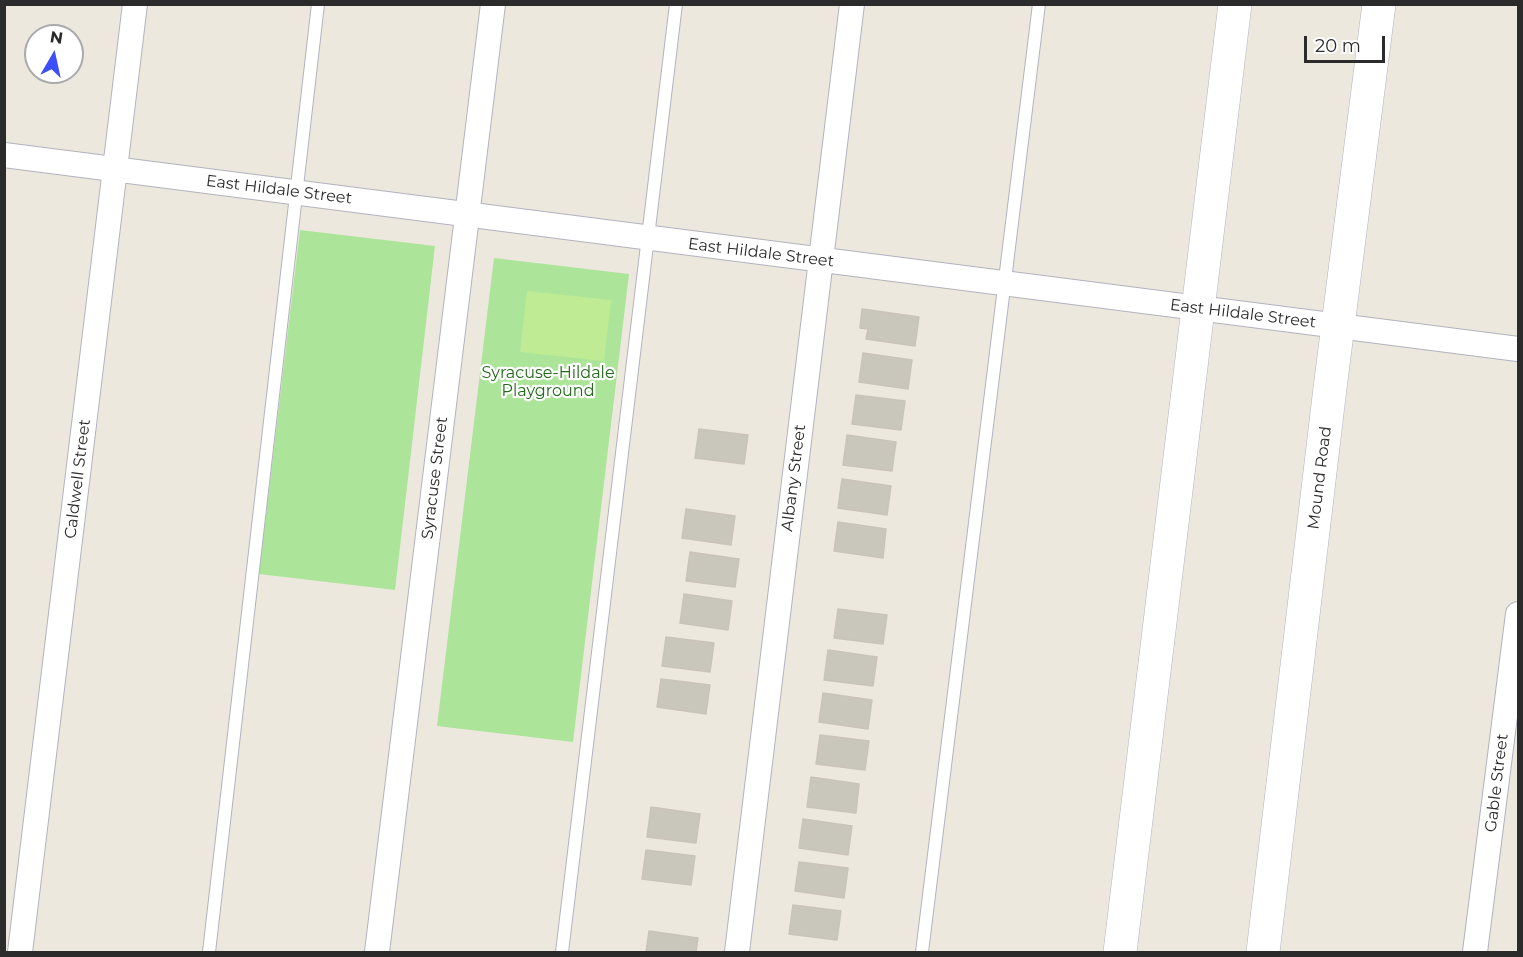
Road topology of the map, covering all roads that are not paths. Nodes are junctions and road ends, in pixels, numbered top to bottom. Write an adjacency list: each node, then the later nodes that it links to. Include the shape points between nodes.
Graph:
1 (135, 4): 10 (street, Caldwell Street)
2 (318, 4): 11 (lane)
3 (493, 4): 12 (street, Syracuse Street)
4 (676, 4): 13 (lane)
5 (852, 4): 14 (street, Albany Street)
6 (1039, 4): 15 (lane)
7 (1235, 4): 16 (main road)
8 (1379, 4): 17 (main road, Mound Road)
9 (4, 155): 10 (street, East Hildale Street)
10 (115, 169): 11 (street, East Hildale Street); 20 (street, Caldwell Street)
11 (295, 192): 12 (street, East Hildale Street); 21 (lane)
12 (467, 214): 13 (street, East Hildale Street); 22 (street, Syracuse Street)
13 (646, 238): 14 (street, East Hildale Street); 23 (lane)
14 (820, 260): 15 (street, East Hildale Street); 24 (street, Albany Street)
15 (1004, 284): 16 (street, East Hildale Street); 25 (lane)
16 (1198, 309): 17 (street, East Hildale Street); 26 (main road)
17 (1339, 326): 18 (street, East Hildale Street); 27 (main road, Mound Road)
18 (1518, 349)
19 (1518, 614): 28 (street, Gable Street)
20 (20, 952)
21 (209, 952)
22 (377, 952)
23 (562, 952)
24 (737, 952)
25 (922, 952)
26 (1120, 952)
27 (1263, 952)
28 (1475, 952)

